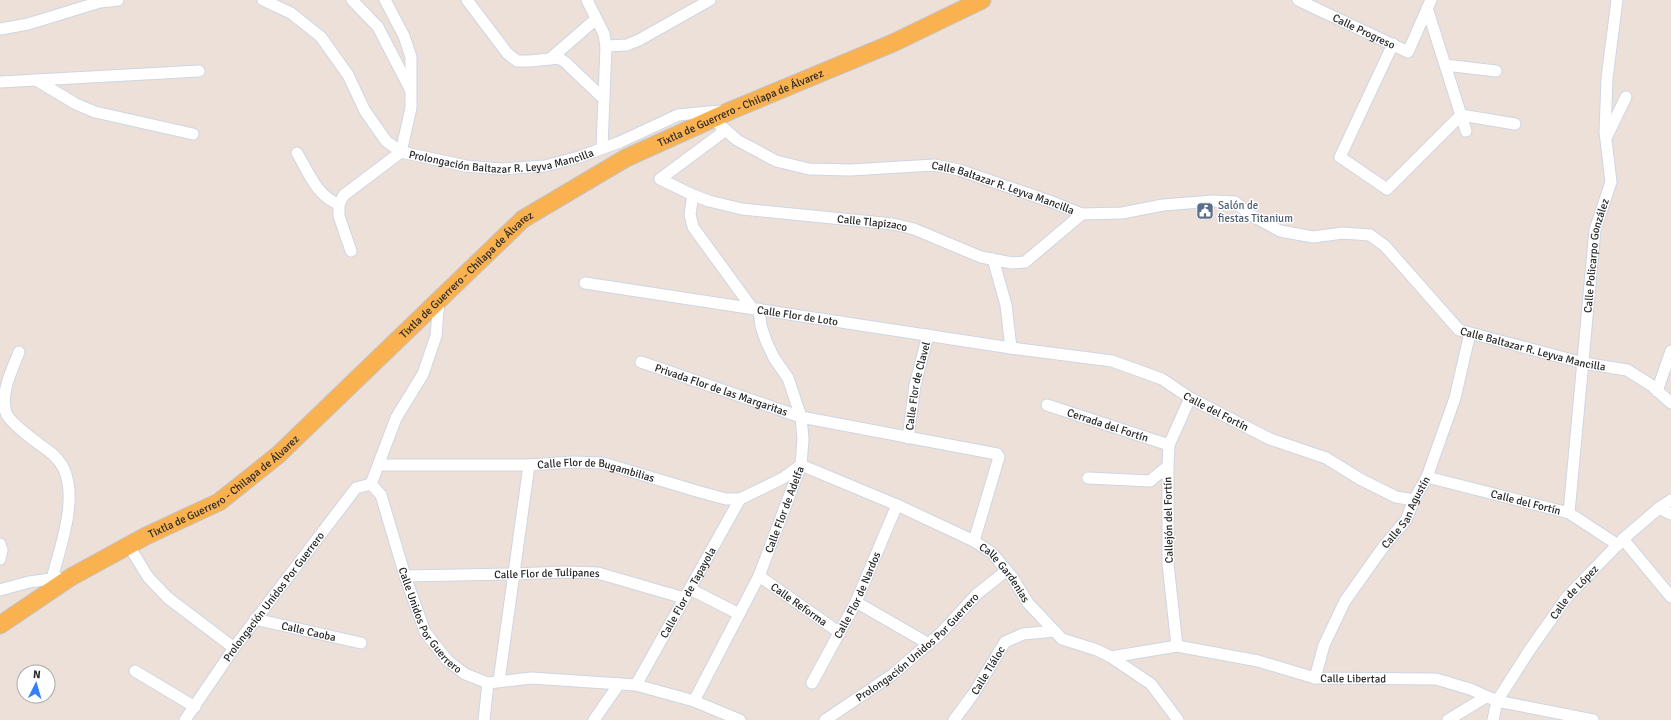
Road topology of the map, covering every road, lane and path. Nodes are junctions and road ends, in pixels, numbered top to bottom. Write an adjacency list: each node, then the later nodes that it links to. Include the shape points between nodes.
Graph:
1 (118, 0): 13 (street, via 100,2 28,24)
2 (263, 0): 34 (street, Prolongación Baltazar R. Leyva Mancilla, via 291,13 321,37 348,75 365,111 386,141)
3 (352, 0): 22 (street, via 378,27)
4 (385, 0): 22 (street, via 404,36 411,57)
5 (467, 0): 16 (street, via 507,53 517,61)
6 (586, 0): 12 (street)
7 (710, 0): 15 (street, via 639,40 627,45)
8 (982, 0): 25 (main road, Tixtla de Guerrero - Chilapa de Álvarez, via 893,43)
9 (1298, 0): 14 (street, Calle Progreso)
10 (1617, 0): 31 (street, Calle Policarpo González, via 1607,78)
11 (1429, 4): 14 (street, Calle Progreso, via 1408,52); 17 (street)
12 (596, 19): 15 (street, via 604,34); 16 (street)
13 (0, 29)
14 (1393, 44): 26 (street, via 1340,157 1387,189)
15 (606, 46): 24 (street)
16 (550, 59): 24 (street, via 559,58 565,62)
17 (1445, 65): 19 (street); 26 (street)
18 (199, 71): 20 (street)
19 (1496, 71)
20 (36, 80): 21 (street); 30 (street, via 76,104 96,112)
21 (0, 82)
22 (411, 91): 34 (street, via 411,108)
23 (1626, 97): 31 (street)
24 (604, 99): 33 (street)
25 (732, 110): 27 (main road, Tixtla de Guerrero - Chilapa de Álvarez); 32 (street, Prolongación Baltazar R. Leyva Mancilla, via 678,115)
26 (1461, 115): 28 (street); 29 (street)
27 (719, 124): 36 (main road, Tixtla de Guerrero - Chilapa de Álvarez); 37 (street, Calle Tlapizaco, via 660,179); 39 (street, Calle Baltazar R. Leyva Mancilla, via 738,140 776,161 809,169 850,170 934,165 959,170)
28 (1515, 124)
29 (1466, 131)
30 (193, 134)
31 (1606, 138): 51 (street, Calle Policarpo González, via 1611,182 1595,230)
32 (620, 142): 33 (street, Prolongación Baltazar R. Leyva Mancilla); 36 (street)
33 (602, 148): 34 (street, Prolongación Baltazar R. Leyva Mancilla, via 545,166 501,169 466,166)
34 (401, 152): 38 (street, via 344,195)
35 (298, 153): 38 (street, via 321,193)
36 (626, 158): 43 (main road, Tixtla de Guerrero - Chilapa de Álvarez, via 523,219)
37 (693, 195): 41 (street, Calle Tlapizaco, via 709,202 742,209 893,224 914,229); 44 (street, Calle Flor de Adelfa, via 690,214 693,227)
38 (338, 204): 40 (street, via 338,216)
39 (1082, 214): 41 (street, Calle Tlapizaco, via 1025,262); 45 (street, Calle Baltazar R. Leyva Mancilla, via 1122,214 1170,204 1235,202 1251,215 1280,231 1313,237 1343,233 1370,235 1385,246 1458,330)
40 (351, 250)
41 (993, 260): 47 (street, via 1006,304)
42 (585, 283): 44 (street, Calle Flor de Loto)
43 (439, 300): 59 (street, via 436,336 423,374 396,418); 76 (main road, Tixtla de Guerrero - Chilapa de Álvarez, via 278,455 219,502)
44 (755, 308): 46 (street, Calle Flor de Loto); 56 (street, Calle Flor de Adelfa, via 774,358 788,378)
45 (1470, 333): 51 (street, Calle Baltazar R. Leyva Mancilla); 63 (street, Calle San Agustín, via 1455,398)
46 (928, 335): 47 (street, Calle Flor de Loto); 57 (street, Calle Flor de Clavel, via 915,385)
47 (1011, 348): 53 (street, Calle del Fortín, via 1112,361 1162,379)
48 (1671, 351): 52 (street)
49 (18, 352): 83 (street, via 5,388 6,414 28,436 57,457 64,470 69,491 68,516)
50 (641, 362): 56 (street, Privada Flor de las Margaritas)
51 (1583, 363): 52 (street, Calle Baltazar R. Leyva Mancilla, via 1627,370); 71 (street, Calle Policarpo González)
52 (1657, 391): 54 (street, Calle Baltazar R. Leyva Mancilla)
53 (1190, 398): 58 (street, Callejón del Fortín); 67 (street, Calle del Fortín, via 1270,440 1326,458 1396,497)
54 (1671, 403)
55 (1047, 406): 58 (street, Cerrada del Fortín)
56 (801, 417): 57 (street, Privada Flor de las Margaritas); 61 (street, Calle Flor de Adelfa)
57 (908, 438): 73 (street, via 999,456)
58 (1169, 445): 62 (street, Callejón del Fortín)
59 (379, 465): 60 (street, Calle Flor de Bugambilias); 65 (street)
60 (529, 465): 66 (street, Calle Flor de Bugambilias, via 603,463 726,499); 79 (street)
61 (801, 465): 66 (street, via 783,478); 69 (street, Calle Gardenias); 81 (street, Calle Flor de Adelfa)
62 (1168, 466): 64 (street, via 1150,481); 95 (street, Callejón del Fortín, via 1168,564)
63 (1427, 477): 67 (street, Calle San Agustín); 71 (street, Calle del Fortín)
64 (1088, 478)
65 (371, 484): 80 (street, Calle Unidos Por Guerrero, via 381,495); 89 (street, Prolongación Unidos Por Guerrero, via 356,488)
66 (740, 499): 85 (street, Calle Flor de Tapayola)
67 (1414, 500): 99 (street, Calle San Agustín, via 1406,520 1345,601 1324,645)
68 (1671, 500): 70 (street, Calle de López)
69 (897, 505): 73 (street, Calle Gardenias); 87 (street, Calle Flor de Nardos)
70 (1659, 508): 72 (street); 74 (street, Calle de López)
71 (1569, 513): 74 (street, Calle del Fortín)
72 (1671, 514)
73 (974, 542): 78 (street, Calle Gardenias, via 992,553)
74 (1620, 542): 86 (street, Calle del Fortín); 107 (street, Calle de López, via 1567,597)
75 (0, 544): 77 (street)
76 (129, 546): 82 (main road, Tixtla de Guerrero - Chilapa de Álvarez); 96 (street, via 148,577 168,598)
77 (0, 559)
78 (1006, 570): 91 (street, Calle Gardenias, via 1028,603); 94 (street, Prolongación Unidos Por Guerrero, via 977,594)
79 (514, 574): 80 (street, Calle Flor de Tulipanes); 85 (street, Calle Flor de Tulipanes, via 598,573); 100 (street)
80 (405, 576): 101 (street, Calle Unidos Por Guerrero, via 425,632 447,660 465,674)
81 (759, 576): 88 (street, Calle Flor de Adelfa); 92 (street, Calle Reforma)
82 (71, 577): 83 (street); 90 (main road, Tixtla de Guerrero - Chilapa de Álvarez)
83 (52, 579): 84 (street)
84 (0, 590)
85 (687, 593): 88 (street, Calle Flor de Tulipanes); 104 (street, Calle Flor de Tapayola)
86 (1671, 597)
87 (856, 602): 92 (street, Calle Flor de Nardos); 94 (street)
88 (739, 614): 106 (street, Calle Flor de Adelfa)
89 (255, 619): 93 (street, Calle Caoba); 96 (street, Prolongación Unidos Por Guerrero)
90 (0, 625)
91 (1054, 631): 97 (street, Calle Gardenias, via 1062,639); 114 (street, Calle Tláloc, via 1023,634 1005,642 974,694)
92 (840, 633): 102 (street, Calle Flor de Nardos)
93 (361, 643)
94 (929, 644): 113 (street, Prolongación Unidos Por Guerrero, via 892,675)
95 (1177, 646): 97 (street, Calle Libertad); 99 (street, Calle Libertad, via 1258,661)
96 (234, 648): 108 (street, Prolongación Unidos Por Guerrero)
97 (1111, 657): 115 (street, Calle Gardenias, via 1152,684)
98 (135, 671): 108 (street)
99 (1315, 678): 105 (street, Calle Libertad, via 1436,679 1470,689)
100 (499, 681): 101 (street); 103 (street, via 532,678)
101 (488, 683): 110 (street)
102 (812, 683)
103 (619, 684): 104 (street); 111 (street)
104 (636, 685): 106 (street)
105 (1486, 697): 107 (street, Calle Libertad); 116 (street)
106 (694, 701): 112 (street)
107 (1497, 701): 117 (street); 118 (street, Calle Libertad)
108 (195, 707): 109 (street, Prolongación Unidos Por Guerrero)
109 (185, 720)
110 (484, 720)
111 (594, 720)
112 (740, 720)
113 (825, 720)
114 (954, 720)
115 (1178, 720)
116 (1448, 720)
117 (1493, 720)
118 (1593, 720)

